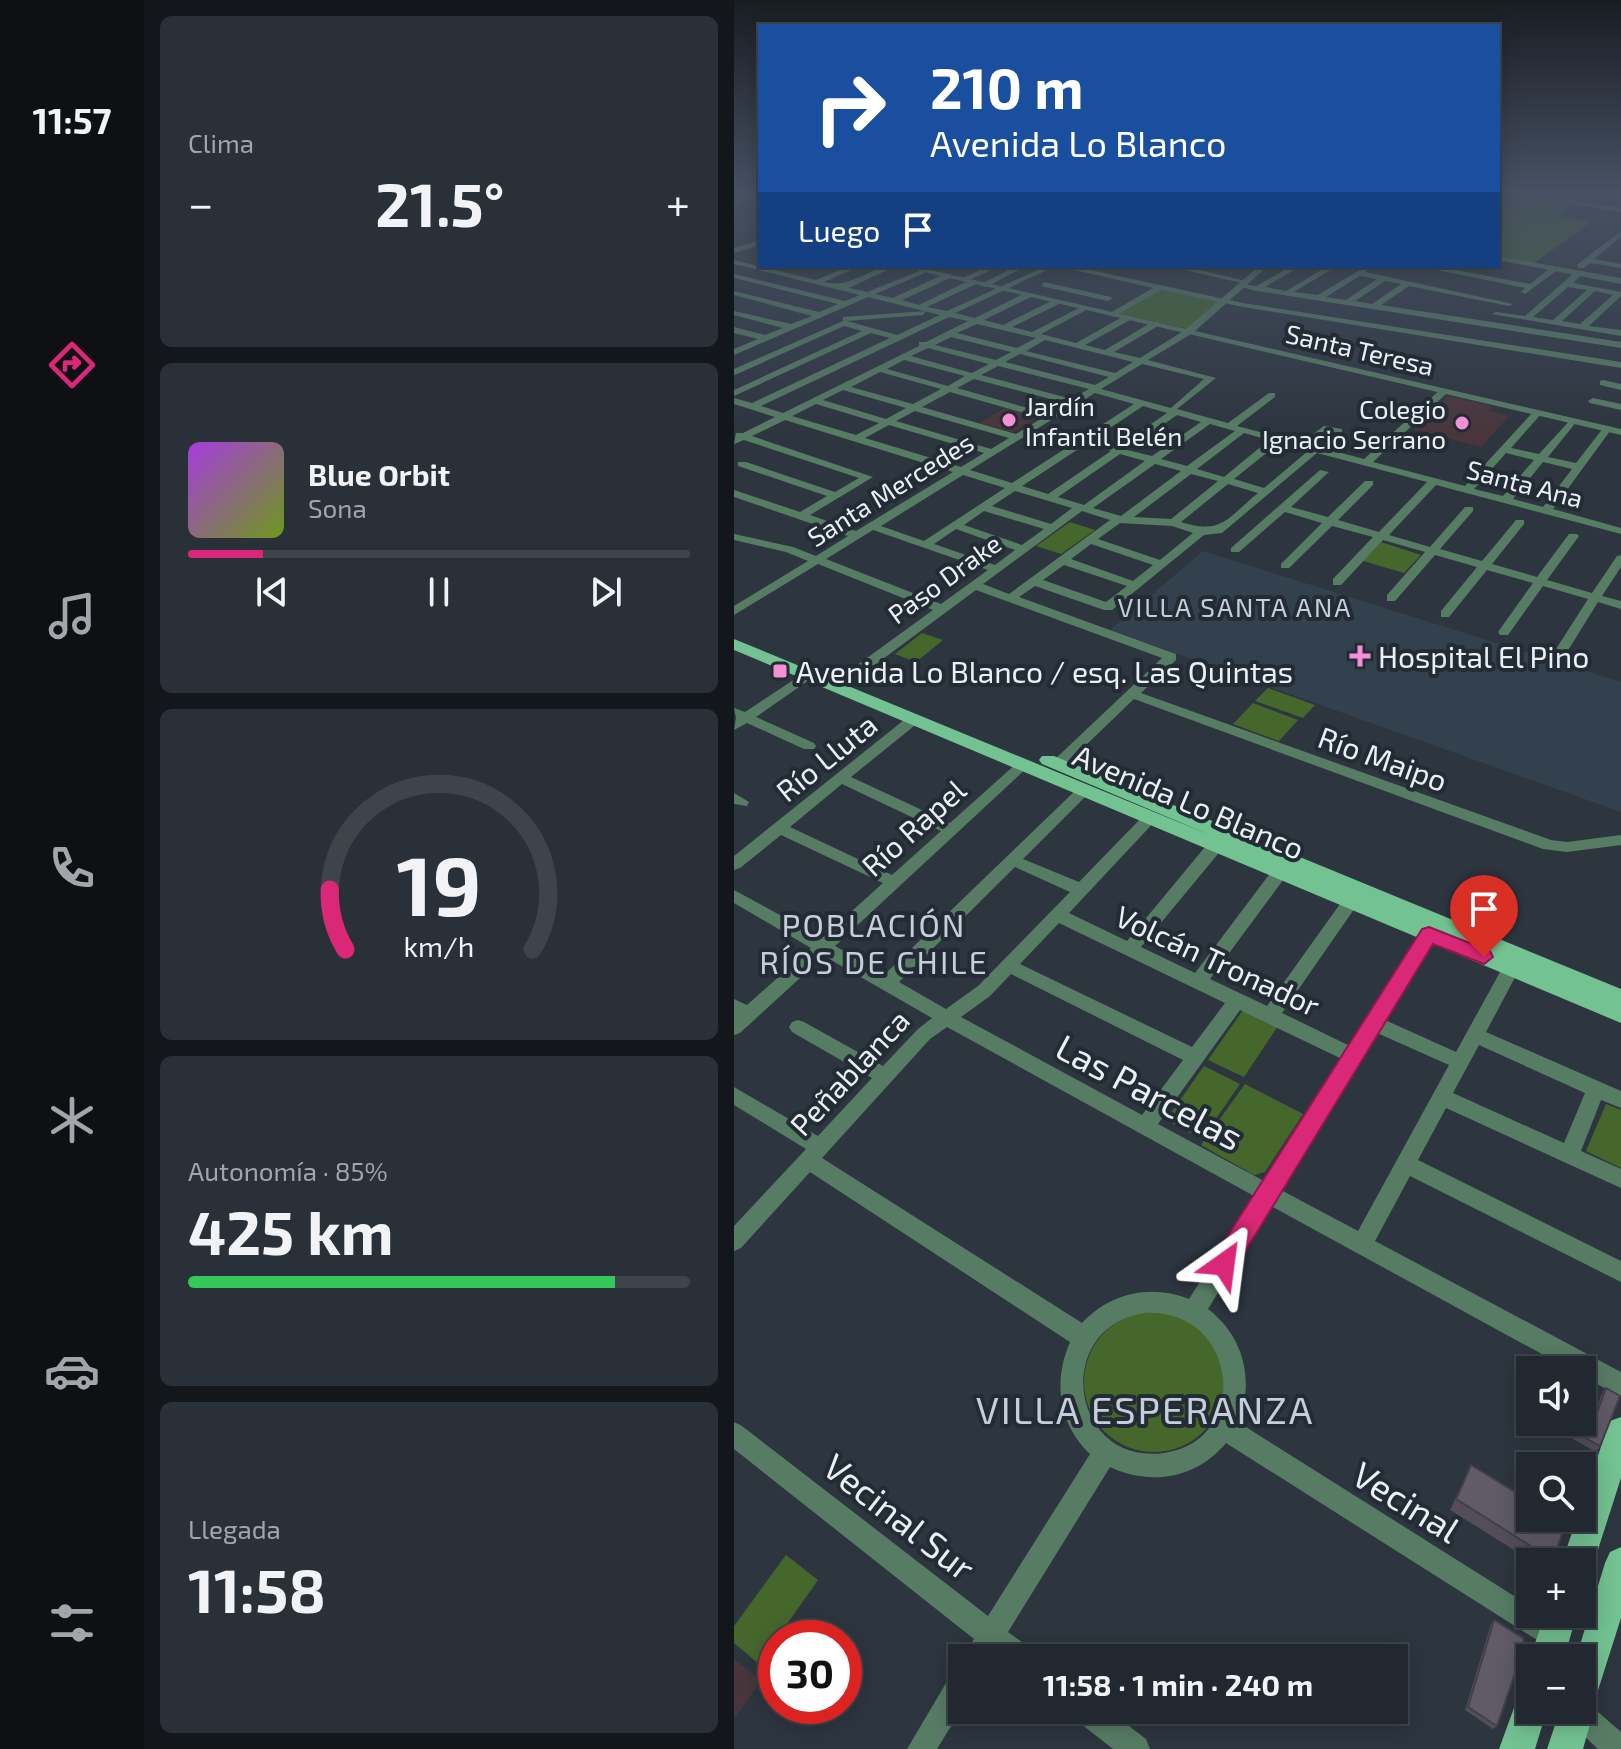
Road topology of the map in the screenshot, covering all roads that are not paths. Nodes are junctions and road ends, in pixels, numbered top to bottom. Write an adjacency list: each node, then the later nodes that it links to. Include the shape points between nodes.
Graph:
1 (777, 271): 30 (street)
2 (835, 271): 26 (street)
3 (844, 271): 26 (street)
4 (881, 271): 50 (street)
5 (922, 271): 32 (street, Santa Teresa); 61 (street)
6 (984, 271): 40 (street)
7 (1009, 271): 40 (street)
8 (1042, 271): 54 (street)
9 (1074, 271): 34 (street)
10 (1088, 271): 28 (street)
11 (1106, 271): 28 (street)
12 (1136, 271): 37 (street)
13 (1193, 271): 33 (street)
14 (1224, 271): 33 (street)
15 (1259, 271): 47 (street, Santa Mercedes)
16 (1289, 271): 55 (street)
17 (1325, 271): 58 (street)
18 (1362, 271): 27 (street)
19 (1394, 271): 65 (street)
20 (1446, 271): 49 (street)
21 (1497, 271): 38 (street)
22 (1547, 271): 53 (street)
23 (1552, 271): 38 (street)
24 (1579, 271): 48 (street)
25 (1589, 271): 53 (street)
26 (841, 272): 39 (street)
27 (1358, 273): 36 (street); 74 (street)
28 (1099, 274): 37 (street)
29 (1160, 274): 41 (street)
30 (790, 275): 39 (street); 44 (street)
31 (734, 276): 44 (street)
32 (947, 276): 40 (street, Santa Teresa); 70 (street)
33 (1218, 276): 47 (street)
34 (1059, 277): 45 (street); 46 (street)
35 (1182, 278): 51 (street)
36 (1384, 278): 43 (street); 95 (street)
37 (1120, 279): 41 (street)
38 (1541, 279): 49 (street)
39 (817, 282): 50 (street)
40 (973, 282): 54 (street, Santa Teresa); 78 (street)
41 (1140, 283): 51 (street); 63 (street)
42 (1206, 283): 57 (street)
43 (1408, 283): 52 (street); 80 (street)
44 (768, 284): 60 (street); 75 (street)
45 (1044, 284): 62 (street); 63 (street)
46 (1091, 284)
47 (1244, 284): 55 (street); 71 (street, Santa Mercedes)
48 (1567, 284): 56 (street); 99 (street)
49 (1531, 287): 65 (street)
50 (841, 288): 61 (street)
51 (1162, 288): 57 (street); 92 (street)
52 (1432, 288): 59 (street); 64 (street)
53 (1620, 288): 56 (street); 111 (street)
54 (1002, 289): 62 (street, Santa Teresa); 88 (street)
55 (1257, 289): 58 (street)
56 (1593, 289): 106 (street)
57 (1188, 293): 71 (street)
58 (1287, 293): 74 (street)
59 (1457, 293): 66 (street); 69 (street)
60 (737, 294): 67 (street)
61 (867, 294): 70 (street); 75 (street)
62 (1026, 295): 72 (street, Santa Teresa); 101 (street)
63 (1115, 295): 81 (street)
64 (1422, 295)
65 (1520, 296): 76 (street)
66 (1482, 298): 76 (street); 77 (street)
67 (759, 300): 84 (street); 91 (street)
68 (1265, 300): 79 (street)
69 (1446, 300)
70 (894, 301): 78 (street)
71 (1224, 301): 79 (street); 116 (street, Santa Mercedes)
72 (1056, 302): 81 (street, Santa Teresa); 112 (street)
73 (1412, 302): 85 (street)
74 (1319, 303): 94 (street); 95 (street)
75 (846, 304): 91 (street)
76 (1509, 304): 90 (street)
77 (1471, 306)
78 (920, 307): 86 (street)
79 (1257, 307): 82 (street); 89 (street)
80 (1373, 307): 85 (street); 95 (street)
81 (1086, 308): 92 (street, Santa Teresa); 104 (street)
82 (1288, 308): 94 (street); 97 (street)
83 (1436, 308): 93 (street)
84 (734, 311): 110 (street)
85 (1399, 311): 93 (street)
86 (932, 312): 88 (street); 100 (street)
87 (1463, 313): 98 (street)
88 (946, 314): 101 (street); 122 (street)
89 (1248, 314)
90 (1496, 314): 99 (street); 108 (street)
91 (819, 315): 100 (street); 110 (street)
92 (1113, 315): 96 (street, Santa Teresa)
93 (1426, 315): 98 (street)
94 (1312, 316): 95 (street); 105 (street)
95 (1342, 316): 119 (street)
96 (1127, 318): 107 (street, Santa Teresa); 118 (street)
97 (1276, 318)
98 (1454, 319): 108 (street)
99 (1526, 319): 106 (street)
100 (843, 321): 114 (street, Santa Ana); 131 (street)
101 (975, 321): 112 (street); 120 (street)
102 (1405, 321): 119 (street)
103 (1621, 322): 117 (street)
104 (1056, 323): 109 (street); 121 (street)
105 (1304, 323)
106 (1555, 323): 111 (street)
107 (1155, 324): 116 (street, Santa Teresa); 130 (street)
108 (1484, 324): 125 (street)
109 (1071, 326)
110 (791, 327): 123 (street)
111 (1582, 327): 117 (street)
112 (1004, 328): 121 (street)
113 (734, 330): 123 (street)
114 (870, 330): 122 (street, Santa Ana); 134 (street)
115 (1085, 330): 118 (street)
116 (1188, 332): 133 (street, Santa Mercedes); 149 (street, Santa Teresa)
117 (1616, 332)
118 (1099, 333): 126 (street)
119 (1394, 333): 136 (street)
120 (950, 334): 124 (street); 128 (street)
121 (1038, 336): 126 (street); 128 (street)
122 (897, 337): 124 (street, Santa Ana); 137 (street)
123 (765, 338): 127 (street)
124 (927, 345): 132 (street); 135 (street, Santa Ana)
125 (1621, 345)
126 (1076, 346): 130 (street)
127 (746, 347): 129 (street); 131 (street)
128 (1019, 351): 135 (street); 141 (street)
129 (734, 352)
130 (1106, 353): 133 (street)
131 (774, 354): 134 (street); 139 (street)
132 (903, 357): 138 (street); 140 (street)
133 (1141, 361): 141 (street, Santa Mercedes); 161 (street, via 1211,378)
134 (802, 362): 137 (street); 150 (street)
135 (997, 363): 140 (street); 148 (street, Santa Ana)
136 (1617, 364)
137 (830, 369): 142 (street); 158 (street)
138 (878, 369): 142 (street); 143 (street)
139 (734, 372)
140 (973, 376): 147 (street); 156 (street)
141 (1117, 376): 148 (street, Santa Mercedes)
142 (861, 378): 145 (street)
143 (912, 379): 147 (street); 152 (street)
144 (1603, 383): 146 (street)
145 (842, 387): 152 (street); 154 (street)
146 (1621, 387)
147 (948, 389): 160 (street); 164 (street)
148 (1094, 389): 156 (street, Santa Mercedes); 157 (street, Santa Ana)
149 (1444, 391): 162 (street, Santa Teresa); 187 (street)
150 (734, 393)
151 (1272, 395): 168 (street)
152 (877, 397): 160 (street)
153 (734, 401): 158 (street)
154 (815, 401): 163 (street); 167 (street)
155 (1593, 401): 159 (street)
156 (1073, 402): 164 (street, Santa Mercedes)
157 (1142, 403): 161 (street, Santa Ana); 177 (street)
158 (752, 407): 163 (street)
159 (1621, 407)
160 (914, 408): 167 (street); 174 (street)
161 (1175, 410): 165 (street, Santa Ana); 181 (street)
162 (1537, 413): 166 (street, Santa Teresa); 180 (street)
163 (783, 416): 173 (street); 175 (street)
164 (1050, 417): 174 (street, Santa Mercedes)
165 (1208, 421): 168 (street, Santa Ana); 186 (street, Paso Drake)
166 (1572, 421): 169 (street, Santa Teresa); 184 (street)
167 (887, 422): 175 (street); 182 (street)
168 (1229, 427): 170 (street, Santa Ana)
169 (1607, 429): 172 (street, Santa Teresa); 189 (street)
170 (1242, 430): 176 (street, Santa Ana); 190 (street)
171 (1339, 431): 179 (street, via 1327,428)
172 (1621, 432)
173 (737, 437): 178 (street)
174 (1017, 437): 182 (street, Santa Mercedes)
175 (856, 439): 191 (street)
176 (1277, 439): 179 (street, Santa Ana); 193 (street)
177 (1085, 441): 181 (street); 196 (street)
178 (776, 447): 183 (street); 200 (street, via 868,477)
179 (1309, 448): 187 (street, Santa Ana); 198 (street)
180 (1503, 449): 184 (street); 197 (street)
181 (1119, 450): 186 (street); 201 (street)
182 (991, 452): 191 (street, Santa Mercedes)
183 (765, 453)
184 (1541, 458): 189 (street); 202 (street)
185 (754, 459): 188 (street)
186 (1153, 460): 190 (street); 204 (street, Paso Drake)
187 (1366, 463): 194 (street, Santa Ana)
188 (738, 467): 200 (street)
189 (1578, 467): 207 (street)
190 (1189, 470): 193 (street); 209 (street)
191 (961, 471): 196 (street); 214 (street, Santa Mercedes)
192 (1324, 472): 205 (street)
193 (1226, 480): 198 (street); 212 (street)
194 (1434, 481): 197 (street, Santa Ana); 219 (street)
195 (1369, 483): 210 (street)
196 (1014, 487): 201 (street); 203 (street)
197 (1467, 490): 202 (street, Santa Ana)
198 (1264, 491): 217 (street, via 1214,533)
199 (734, 493): 208 (street)
200 (836, 496): 208 (street)
201 (1049, 498): 204 (street)
202 (1506, 500): 207 (street, Santa Ana)
203 (983, 507): 213 (street); 215 (street)
204 (1083, 508): 209 (street); 215 (street, Paso Drake)
205 (1283, 508): 210 (street); 225 (street)
206 (1469, 509): 226 (street)
207 (1546, 511): 216 (street, Santa Ana)
208 (801, 516): 218 (street)
209 (1120, 519): 212 (street); 222 (street)
210 (1331, 522): 219 (street); 231 (street)
211 (1520, 522): 232 (street)
212 (1173, 523): 217 (street)
213 (954, 525): 223 (street); 224 (street)
214 (871, 526): 218 (street, Santa Mercedes); 223 (street)
215 (1052, 528): 224 (street, Paso Drake)
216 (1621, 531)
217 (1201, 532): 230 (street)
218 (857, 535): 228 (street, Santa Mercedes)
219 (1381, 536): 226 (street); 235 (street)
220 (1573, 536): 236 (street)
221 (734, 537): 228 (street)
222 (1089, 540): 229 (street); 230 (street)
223 (925, 545): 233 (street)
224 (1024, 549): 233 (street, Paso Drake)
225 (1235, 550)
226 (1432, 551): 232 (street); 240 (street)
227 (1621, 558): 241 (street)
228 (817, 560): 243 (street); 244 (street, Santa Mercedes)
229 (1062, 560): 234 (street); 238 (street)
230 (1161, 564): 238 (street)
231 (1285, 566)
232 (1484, 566): 236 (street); 245 (street)
233 (996, 569): 237 (street, Paso Drake)
234 (1033, 581): 238 (street, via 1108,607); 239 (street)
235 (1337, 582)
236 (1540, 582): 241 (street); 247 (street)
237 (974, 585): 239 (street); 243 (street, Paso Drake)
238 (1135, 585)
239 (1011, 598): 252 (street, via 1171,657)
240 (1391, 598)
241 (1595, 598): 242 (street); 249 (street)
242 (1621, 605)
243 (942, 609): 251 (street, Paso Drake)
244 (734, 611)
245 (1445, 614)
246 (734, 630): 251 (main road, Avenida Lo Blanco)
247 (1504, 632)
248 (734, 644): 250 (main road, Avenida Lo Blanco)
249 (1562, 649)
250 (807, 675): 251 (main road, Avenida Lo Blanco); 253 (street)
251 (842, 682): 254 (main road, Avenida Lo Blanco); 256 (main road, Avenida Lo Blanco)
252 (1132, 694): 256 (street); 263 (street, Río Maipo, via 1549,845)
253 (738, 718): 255 (street)
254 (914, 719): 257 (main road, Avenida Lo Blanco); 258 (street, Río Lluta)
255 (809, 746)
256 (1058, 764): 280 (main road, Avenida Lo Blanco)
257 (1023, 765): 259 (main road, Avenida Lo Blanco); 262 (street, Río Rapel)
258 (841, 778): 261 (street, Río Lluta); 262 (street)
259 (1084, 790): 260 (main road, Avenida Lo Blanco); 265 (street)
260 (1150, 818): 264 (main road, Avenida Lo Blanco); 269 (street, Peñablanca)
261 (780, 828): 266 (street, Río Lluta); 268 (street)
262 (951, 830): 268 (street, Río Rapel)
263 (1621, 840)
264 (1216, 845): 267 (main road, Avenida Lo Blanco); 275 (street)
265 (1012, 860): 269 (street); 278 (street)
266 (734, 864)
267 (1280, 872): 271 (main road, Avenida Lo Blanco); 279 (street)
268 (894, 882): 274 (street, Río Rapel)
269 (1081, 890): 272 (street, Peñablanca)
270 (734, 896): 274 (street, Las Parcelas)
271 (1351, 901): 273 (main road, Avenida Lo Blanco); 284 (street)
272 (1058, 915): 275 (street, Volcán Tronador); 276 (street, Peñablanca)
273 (1429, 934): 277 (main road, Avenida Lo Blanco); 286 (street)
274 (824, 947): 278 (street, Las Parcelas); 282 (street, Río Rapel)
275 (1130, 949): 279 (street, Volcán Tronador)
276 (1009, 966): 285 (street, Peñablanca); 291 (street)
277 (1511, 968): 283 (main road, Avenida Lo Blanco); 289 (street)
278 (888, 982): 285 (street, Las Parcelas)
279 (1198, 982): 281 (street, Volcán Tronador)
280 (1621, 998)
281 (1237, 1000): 284 (street, Volcán Tronador); 291 (street)
282 (741, 1010): 288 (street, Río Rapel)
283 (1621, 1014)
284 (1270, 1016): 290 (street, Volcán Tronador)
285 (947, 1017): 293 (street, Peñablanca); 298 (street, Las Parcelas)
286 (1374, 1023): 290 (street); 292 (street)
287 (798, 1027): 293 (street)
288 (734, 1028)
289 (1475, 1035): 292 (street); 294 (street)
290 (1354, 1056): 303 (street)
291 (1195, 1057): 298 (street)
292 (1460, 1062): 296 (street)
293 (885, 1076): 299 (street, Peñablanca)
294 (1596, 1089): 297 (street); 300 (street)
295 (734, 1095): 299 (street)
296 (1442, 1097): 300 (street); 301 (street)
297 (1621, 1100)
298 (1145, 1127): 303 (street, Las Parcelas)
299 (814, 1153): 304 (street, Peñablanca); 308 (street)
300 (1569, 1155): 302 (street)
301 (1406, 1164): 305 (street); 306 (street)
302 (1621, 1179)
303 (1267, 1193): 305 (street, Las Parcelas); 307 (street)
304 (734, 1241)
305 (1362, 1245): 309 (street, Las Parcelas)
306 (1621, 1272)
307 (1194, 1312): 308 (street, via 1169,1302 1142,1302 1104,1317); 310 (street, via 1214,1328 1232,1362 1234,1388)
308 (1085, 1338): 313 (street, via 1072,1373 1072,1398 1087,1434)
309 (1621, 1385)
310 (1222, 1426): 313 (street, via 1205,1447 1169,1465 1142,1467); 317 (street, Vecinal)
311 (1621, 1432): 314 (main road)
312 (734, 1434): 316 (street, Vecinal Sur)
313 (1105, 1452): 316 (street)
314 (1583, 1548)
315 (1619, 1579): 320 (main road)
316 (991, 1635): 318 (street); 319 (street, Vecinal Sur)
317 (1554, 1636)
318 (986, 1644)
319 (1002, 1644)
320 (1596, 1650)
321 (948, 1706): 326 (street)
322 (1104, 1724): 327 (street)
323 (1525, 1724): 328 (main road)
324 (1573, 1724): 329 (main road)
325 (1592, 1724): 330 (street)
326 (921, 1749)
327 (1136, 1749)
328 (1517, 1749)
329 (1565, 1749)
330 (1618, 1749)

